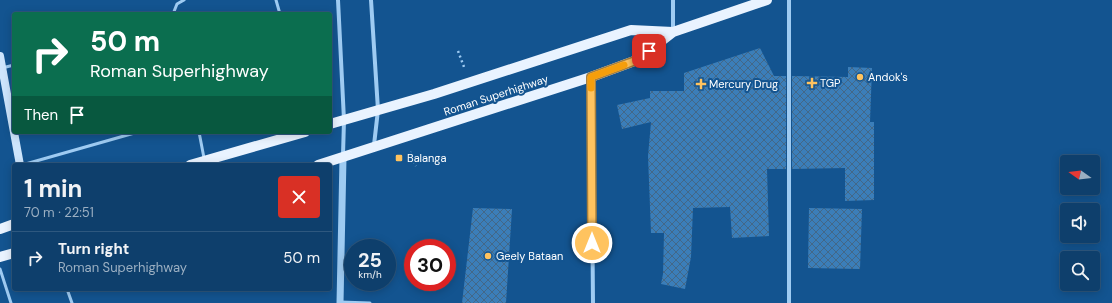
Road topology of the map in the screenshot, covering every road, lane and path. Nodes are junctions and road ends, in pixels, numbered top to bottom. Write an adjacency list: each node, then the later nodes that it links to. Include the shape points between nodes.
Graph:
1 (184, 0): 8 (lane, via 177,4)
2 (276, 0): 9 (lane)
3 (338, 0): 17 (street)
4 (372, 0): 15 (street)
5 (674, 0): 10 (street)
6 (767, 0): 10 (main road, Roman Superhighway)
7 (789, 0): 41 (street)
8 (174, 12)
9 (279, 12)
10 (673, 32): 14 (main road, Roman Superhighway, via 637,60); 15 (main road, Roman Superhighway, via 631,30)
11 (0, 56): 13 (main road)
12 (12, 66): 13 (lane)
13 (2, 68): 16 (main road)
14 (591, 77): 23 (main road, Roman Superhighway); 40 (street)
15 (378, 110): 17 (main road, Roman Superhighway); 23 (street)
16 (12, 119)
17 (344, 120): 18 (main road, Roman Superhighway); 24 (street)
18 (332, 123)
19 (15, 134): 26 (main road)
20 (131, 134): 27 (lane)
21 (199, 134): 25 (lane)
22 (297, 134): 25 (main road)
23 (374, 147): 24 (main road, Roman Superhighway)
24 (343, 158): 29 (main road, Roman Superhighway); 36 (street)
25 (205, 160): 28 (main road)
26 (21, 163)
27 (28, 163)
28 (196, 163)
29 (325, 163)
30 (12, 225): 31 (main road)
31 (0, 229)
32 (12, 254): 33 (main road)
33 (0, 257)
34 (0, 269): 37 (lane)
35 (68, 291): 38 (lane)
36 (340, 302): 39 (lane)
37 (11, 303)
38 (72, 303)
39 (370, 303)
40 (593, 303)
41 (789, 303)

